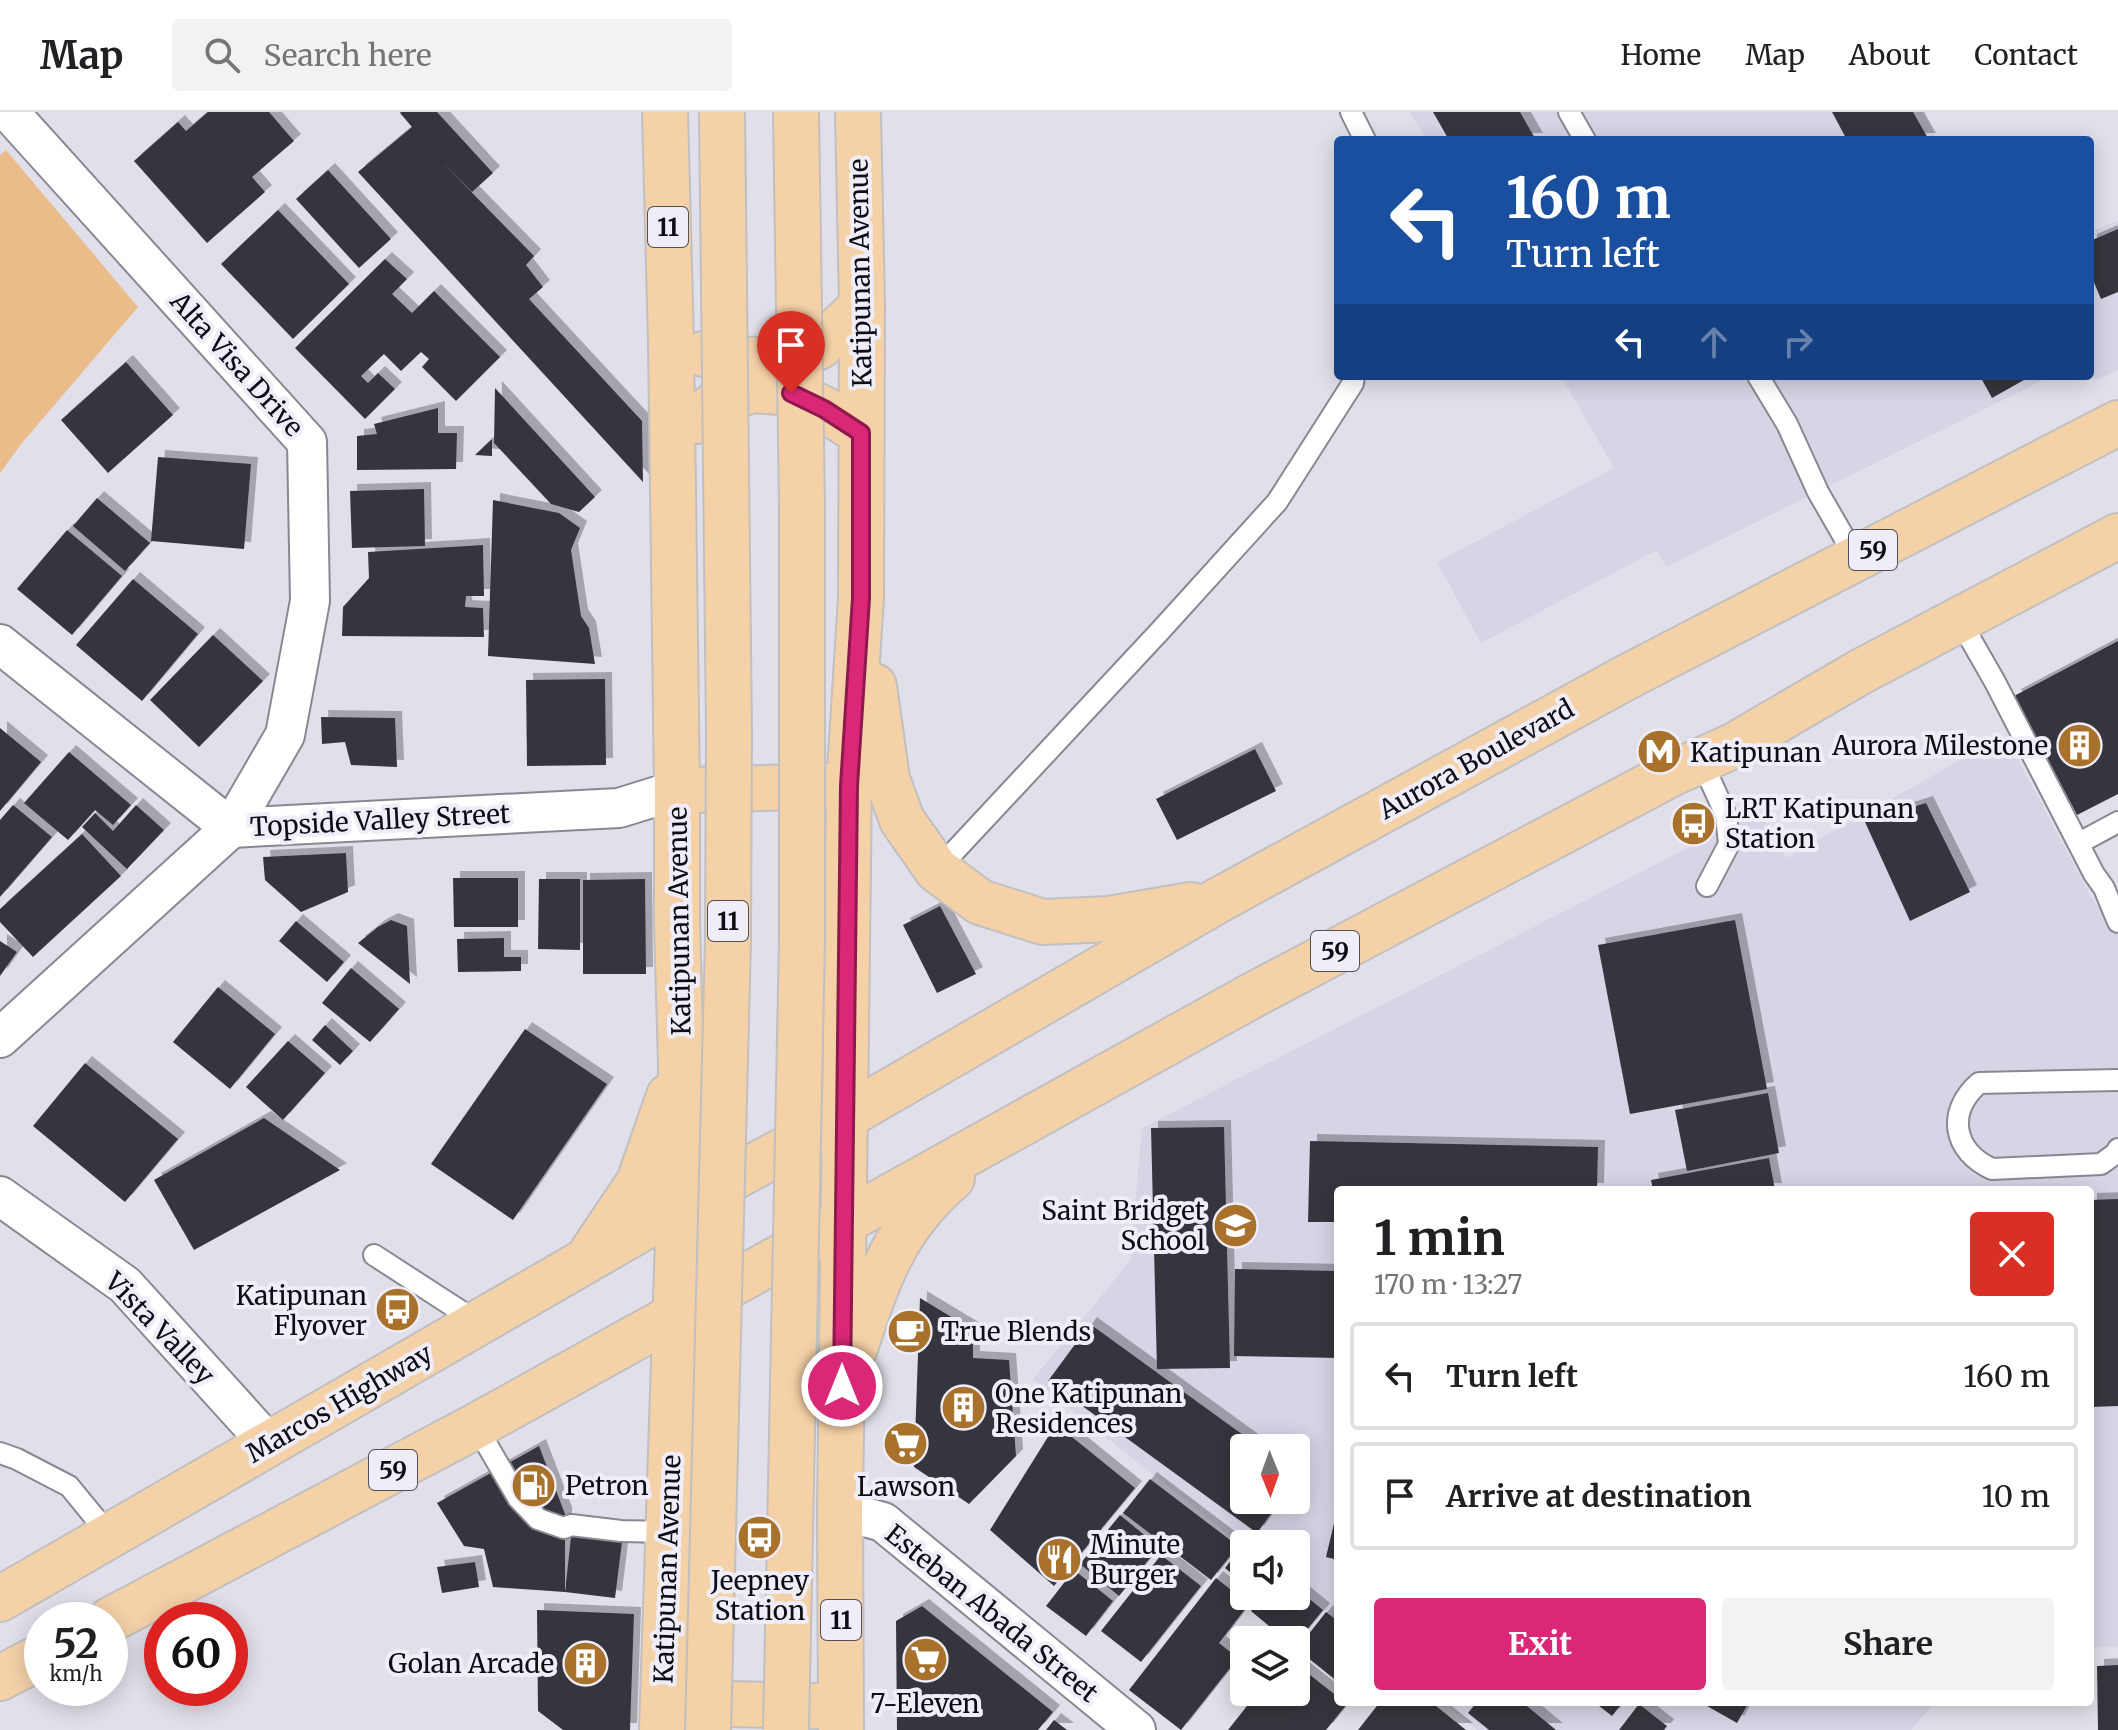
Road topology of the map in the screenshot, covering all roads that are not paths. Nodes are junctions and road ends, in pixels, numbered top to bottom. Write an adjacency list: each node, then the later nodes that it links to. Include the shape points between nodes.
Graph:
1 (9, 112): 26 (street, Alta Visa Drive, via 307,442 310,601 285,735)
2 (665, 112): 11 (main road, Katipunan Avenue / 11)
3 (722, 112): 59 (main road, Katipunan Avenue / 11, bridge, via 728,940)
4 (796, 112): 60 (main road, 11, bridge, via 802,939)
5 (858, 112): 10 (main road, Katipunan Avenue / 11)
6 (1351, 112): 8 (lane)
7 (1569, 112): 9 (lane)
8 (1363, 136)
9 (1583, 136)
10 (862, 306): 11 (main road, via 819,347 789,356 729,359); 15 (main road, Katipunan Avenue / 11)
11 (671, 342): 16 (main road, Katipunan Avenue / 11)
12 (1353, 380): 28 (lane, via 1277,502)
13 (1766, 380): 18 (lane, via 1818,492)
14 (2118, 423): 18 (main road, Aurora Boulevard / 59)
15 (861, 433): 16 (main road, via 791,393 754,390 719,400 696,421); 19 (main road, Katipunan Avenue / 11)
16 (672, 462): 24 (main road, Katipunan Avenue / 11)
17 (2118, 536): 20 (main road, 59)
18 (1856, 558): 31 (main road, Aurora Boulevard / 59)
19 (861, 598): 23 (main road, Katipunan Avenue / 11); 28 (main road, via 887,779 902,820)
20 (1959, 619): 22 (main road, 59); 27 (lane)
21 (0, 644): 26 (street, Topside Valley Street)
22 (1701, 760): 30 (lane, via 1726,815 1729,844); 37 (main road, 59, via 1255,994)
23 (849, 786): 24 (main road); 36 (main road, Katipunan Avenue / 11)
24 (677, 790): 26 (street, Topside Valley Street, via 619,808); 34 (main road, Katipunan Avenue / 11)
25 (2118, 822): 27 (lane)
26 (231, 828): 33 (street, Alta Visa Drive)
27 (2079, 843): 29 (lane, via 2094,874)
28 (937, 870): 31 (main road, via 980,902 1043,922 1109,919)
29 (2111, 884): 32 (lane)
30 (1707, 886)
31 (1217, 901): 36 (main road, Aurora Boulevard / 59)
32 (2118, 922)
33 (0, 1038)
34 (681, 1064): 40 (main road, Katipunan Avenue / 11); 43 (main road, via 639,1182)
35 (2118, 1080): 38 (lane, via 1979,1083 1961,1104 1958,1130 1969,1155 1992,1169 2101,1164)
36 (845, 1117): 40 (main road, 59); 41 (main road, Katipunan Avenue / 11)
37 (1002, 1134): 41 (main road, 59); 46 (main road, via 911,1220 876,1284)
38 (2118, 1149)
39 (0, 1196): 48 (street, Vista Valley, via 125,1285)
40 (679, 1207): 43 (main road, Marcos Highway / 59); 44 (main road, Katipunan Avenue / 11)
41 (843, 1223): 44 (main road, 59); 46 (main road, Katipunan Avenue / 11)
42 (374, 1255): 45 (lane)
43 (585, 1262): 45 (main road, Marcos Highway / 59)
44 (674, 1314): 47 (main road, 59); 51 (main road, Katipunan Avenue / 11)
45 (479, 1323): 48 (main road, Marcos Highway / 59)
46 (842, 1386): 50 (main road, Katipunan Avenue / 11)
47 (476, 1426): 51 (lane, via 518,1498 538,1519 564,1528); 54 (main road, 59)
48 (269, 1444): 52 (main road, Marcos Highway / 59)
49 (0, 1453): 52 (lane, via 69,1486)
50 (840, 1510): 58 (main road, Katipunan Avenue / 11); 61 (street, Esteban Abada Street, via 883,1522)
51 (669, 1532): 57 (main road, Katipunan Avenue / 11)
52 (110, 1536): 53 (main road, Marcos Highway / 59)
53 (0, 1599)
54 (128, 1610)
55 (24, 1665): 56 (main road)
56 (0, 1678)
57 (662, 1717): 58 (main road)
58 (841, 1718)
59 (708, 1730)
60 (786, 1730)
61 (1136, 1730)

